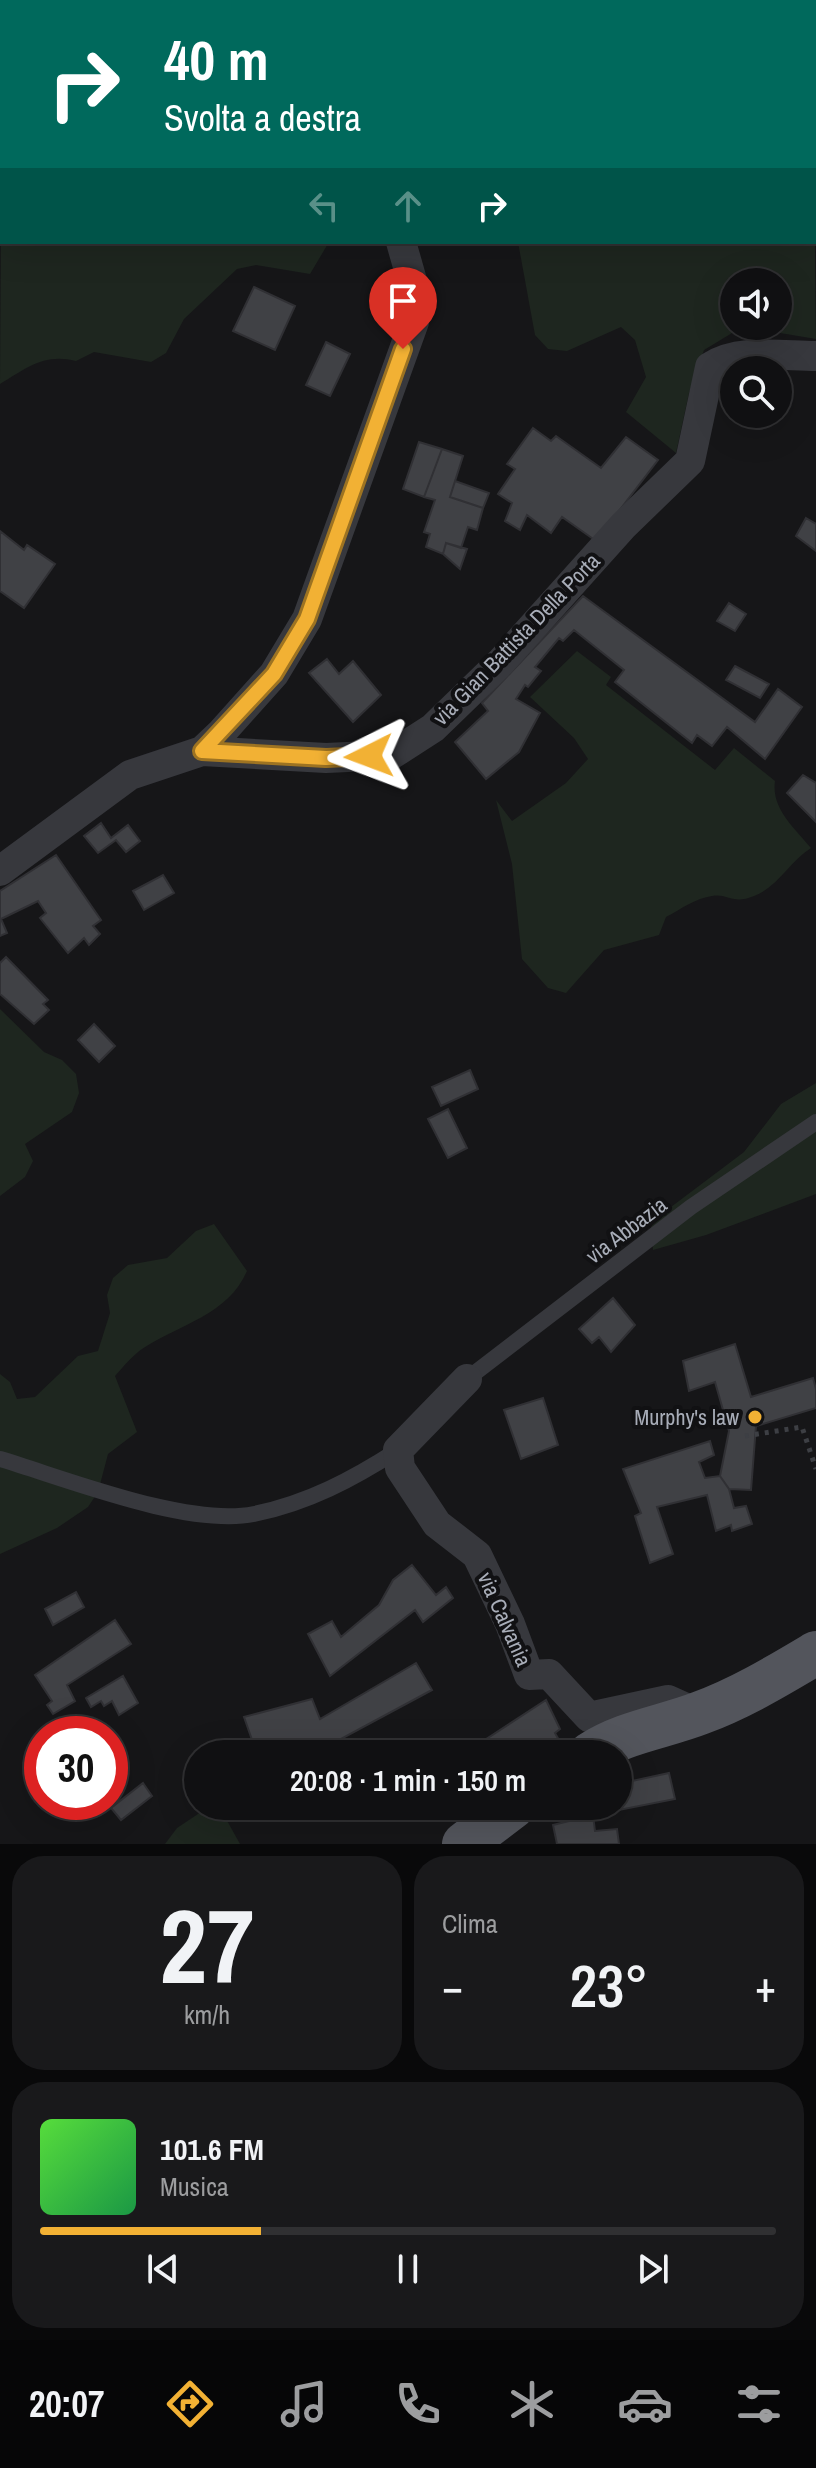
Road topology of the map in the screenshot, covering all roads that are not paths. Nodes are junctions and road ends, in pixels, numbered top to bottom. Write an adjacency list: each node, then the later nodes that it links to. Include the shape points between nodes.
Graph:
1 (402, 244): 3 (street, via 413,284 414,322 307,619 274,674)
2 (816, 356): 3 (street, via Gian Battista Della Porta, via 743,356 721,359 710,367 690,461 433,728 391,755 326,758)
3 (202, 751): 4 (street, via Gian Battista Della Porta, via 130,775)
4 (0, 871)
5 (816, 1122): 6 (lane, via Abbazia, via 691,1207)
6 (467, 1379): 7 (street)
7 (398, 1450): 8 (lane, via 318,1496 252,1514 185,1513); 10 (street, via Calvania, via 400,1468 437,1524 477,1555 529,1675 549,1674 589,1717 668,1700)
8 (0, 1459)
9 (816, 1653): 10 (main road)
10 (699, 1714): 11 (main road)
11 (621, 1740)
12 (496, 1820): 13 (main road)
13 (464, 1844)

